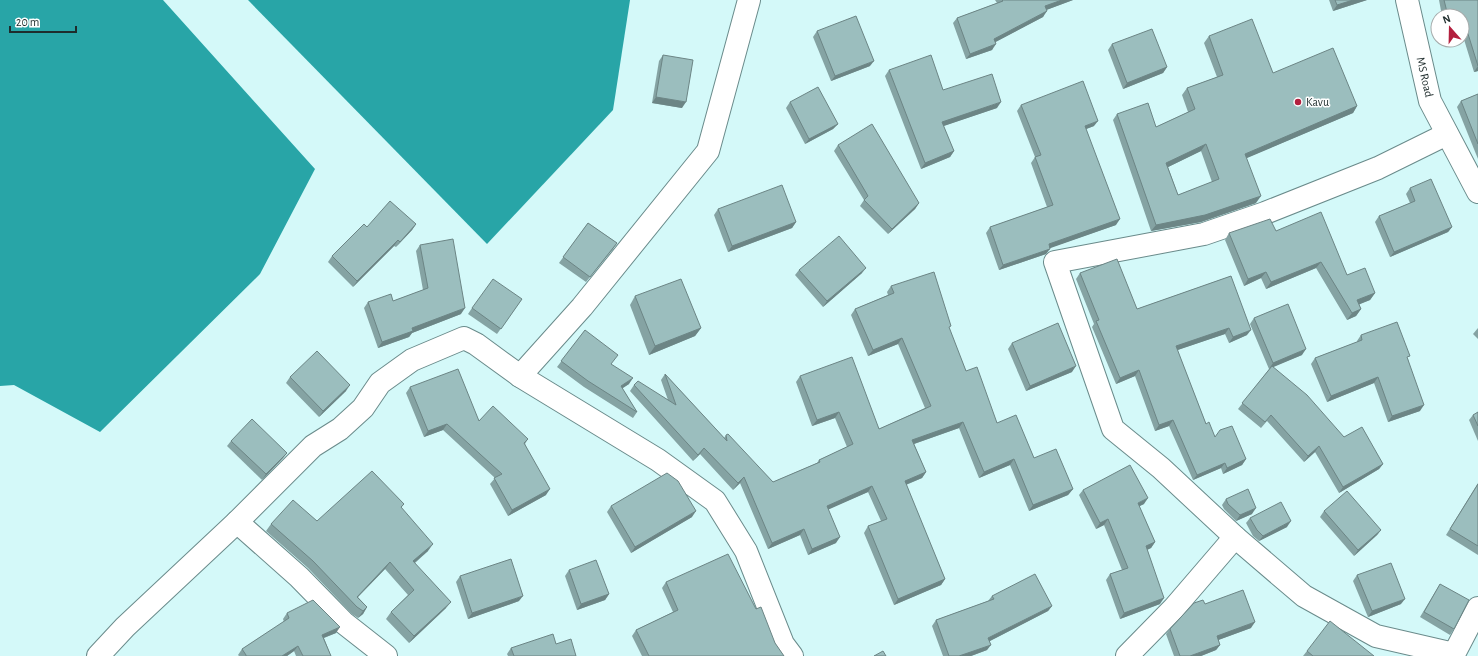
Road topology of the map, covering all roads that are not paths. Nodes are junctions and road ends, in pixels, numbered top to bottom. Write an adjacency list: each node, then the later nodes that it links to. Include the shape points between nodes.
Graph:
1 (749, 0): 5 (street, via 708,151 582,307)
2 (1407, 0): 3 (street, MS Road, via 1430,101)
3 (1447, 134): 4 (street, MS Road); 7 (street, via 1378,168 1204,234 1055,262 1113,429 1161,468)
4 (1478, 192)
5 (520, 376): 6 (street, via 464,338 412,360 380,383 363,408 340,429 313,446); 12 (street, via 658,460 715,501 746,551 783,644)
6 (237, 522): 10 (street, via 130,622); 11 (street, via 299,577 344,623)
7 (1235, 537): 9 (street, via 1304,596 1376,636); 13 (street, via 1174,608)
8 (1478, 608): 9 (street)
9 (1454, 655)
10 (98, 656)
11 (386, 656)
12 (792, 656)
13 (1127, 656)

